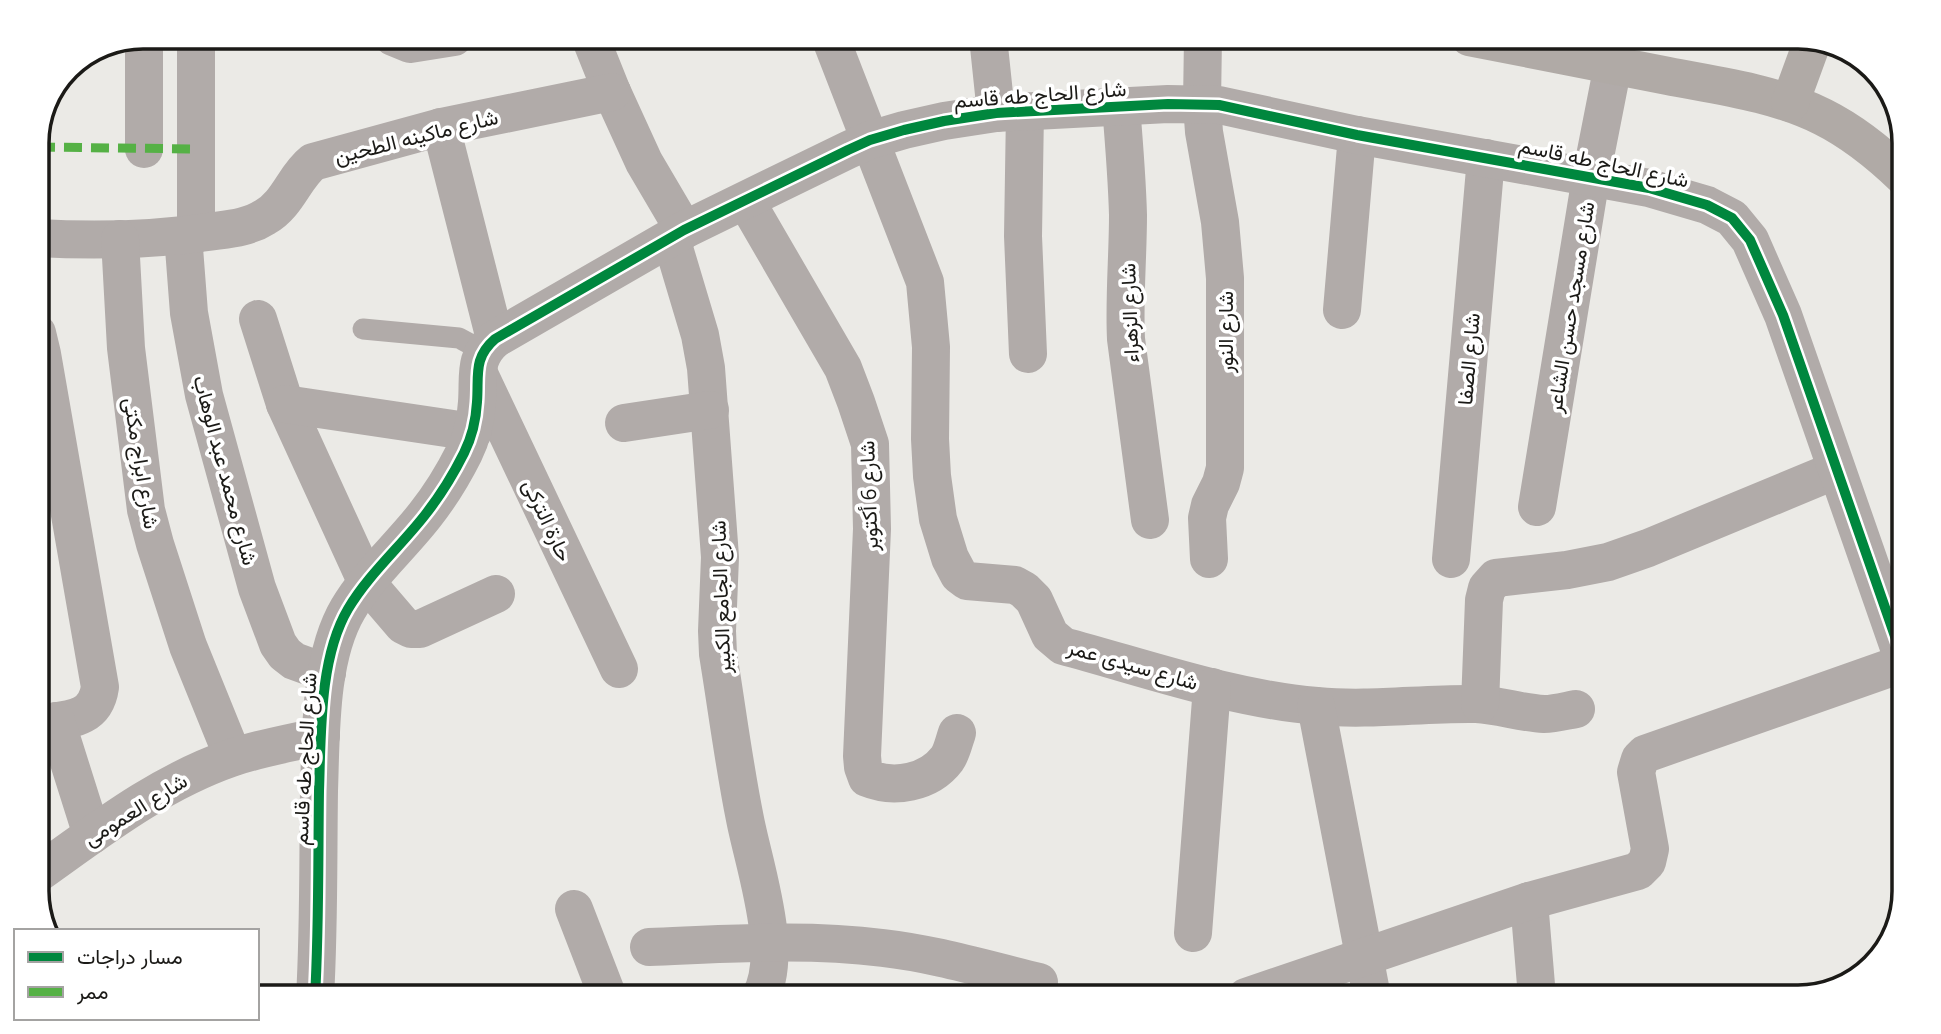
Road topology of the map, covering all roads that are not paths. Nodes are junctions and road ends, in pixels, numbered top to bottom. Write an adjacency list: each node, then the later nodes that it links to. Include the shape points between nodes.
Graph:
1 (144, 49): 18 (street)
2 (196, 49): 23 (street, شارع محمد عبد الوهاب)
3 (595, 49): 10 (street, شارع الجامع الكبير)
4 (835, 49): 17 (street)
5 (992, 49): 14 (street)
6 (1203, 49): 12 (street, شارع النور)
7 (1531, 49): 9 (street)
8 (1809, 50): 11 (street)
9 (1613, 65): 11 (street); 21 (street, شارع مسجد حسن الشاعر)
10 (612, 92): 15 (street, شارع ماكينه الطحين); 24 (street, شارع الجامع الكبير)
11 (1790, 103): 20 (street, via 1852,134)
12 (1202, 104): 13 (street, شارع الحاج طه قاسم); 16 (street, شارع الحاج طه قاسم); 40 (street, شارع النور, via 1225,278 1225,468 1207,518)
13 (1121, 106): 14 (street, شارع الحاج طه قاسم); 39 (street, شارع الزهراء, via 1127,199 1126,339)
14 (1010, 112): 17 (street, شارع الحاج طه قاسم, via 944,121); 31 (street, via 1023,236)
15 (440, 127): 23 (street, شارع ماكينه الطحين, via 313,162 278,208 263,219 240,228); 30 (street)
16 (1357, 135): 19 (street, شارع الحاج طه قاسم); 27 (street)
17 (870, 140): 22 (street, شارع الحاج طه قاسم); 48 (street, شارع سيدى عمر, via 925,282 933,476 938,519 959,575 967,581 1016,585 1024,590 1034,600 1050,635 1063,646)
18 (144, 149)
19 (1486, 158): 21 (street, شارع الحاج طه قاسم); 41 (street, شارع الصفا)
20 (1892, 166)
21 (1591, 177): 37 (street, شارع الحاج طه قاسم, via 1649,188 1707,205 1732,218 1749,240 1783,315); 38 (street, شارع مسجد حسن الشاعر)
22 (746, 201): 24 (street, شارع الحاج طه قاسم); 54 (street, شارع 6 أكتوبر, via 843,368 870,444 872,529 862,756 867,779 896,785 927,777 948,758)
23 (190, 234): 26 (street, شارع ماكينه الطحين); 47 (street, شارع محمد عبد الوهاب, via 189,313 204,395 257,589 285,654)
24 (678, 234): 30 (street, شارع الحاج طه قاسم); 34 (street, شارع الجامع الكبير, via 706,368)
25 (49, 238): 26 (street, شارع ماكينه الطحين)
26 (120, 239): 56 (street, شارع ابراج مكتى, via 126,348 146,510 188,646)
27 (1342, 310)
28 (258, 319): 33 (street)
29 (363, 329): 30 (lane, via 459,338)
30 (485, 354): 36 (street, شارع الحاج طه قاسم); 46 (street, حارة التركى)
31 (1028, 354)
32 (49, 394): 52 (street, via 100,687 99,700 90,711)
33 (285, 404): 36 (street); 42 (street)
34 (710, 410): 35 (street); 62 (street, شارع الجامع الكبير, via 720,557 718,654)
35 (624, 423)
36 (472, 432): 42 (street, شارع الحاج طه قاسم, via 451,477 426,514)
37 (1836, 470): 44 (street, شارع الحاج طه قاسم); 49 (street, via 1608,562 1496,578 1484,600)
38 (1536, 507)
39 (1150, 520)
40 (1209, 559)
41 (1451, 559)
42 (367, 583): 43 (street, via 411,629 428,626); 47 (street, شارع الحاج طه قاسم, via 347,610)
43 (496, 594)
44 (1892, 629)
45 (1892, 667): 59 (street, via 1645,754 1636,772 1650,849 1643,868)
46 (619, 669)
47 (327, 673): 55 (street, شارع الحاج طه قاسم)
48 (1212, 687): 50 (street, شارع سيدى عمر); 61 (street)
49 (1480, 704): 50 (street, شارع سيدى عمر); 51 (street, شارع سيدى عمر, via 1545,714)
50 (1316, 706): 64 (street)
51 (1576, 709)
52 (49, 723)
53 (49, 728): 57 (street)
54 (957, 733)
55 (321, 736): 56 (street, شارع العمومى); 66 (street, شارع الحاج طه قاسم)
56 (233, 757): 57 (street, شارع العمومى, via 152,794)
57 (92, 835): 58 (street, شارع العمومى)
58 (49, 865)
59 (1529, 901): 64 (street); 71 (street)
60 (574, 909): 67 (street)
61 (1193, 933)
62 (769, 943): 63 (street); 65 (street, via 886,948); 68 (street, شارع الجامع الكبير)
63 (649, 947)
64 (1363, 958): 69 (street); 70 (street)
65 (1039, 982)
66 (316, 985)
67 (603, 985)
68 (766, 985)
69 (1281, 985)
70 (1369, 985)
71 (1536, 985)

